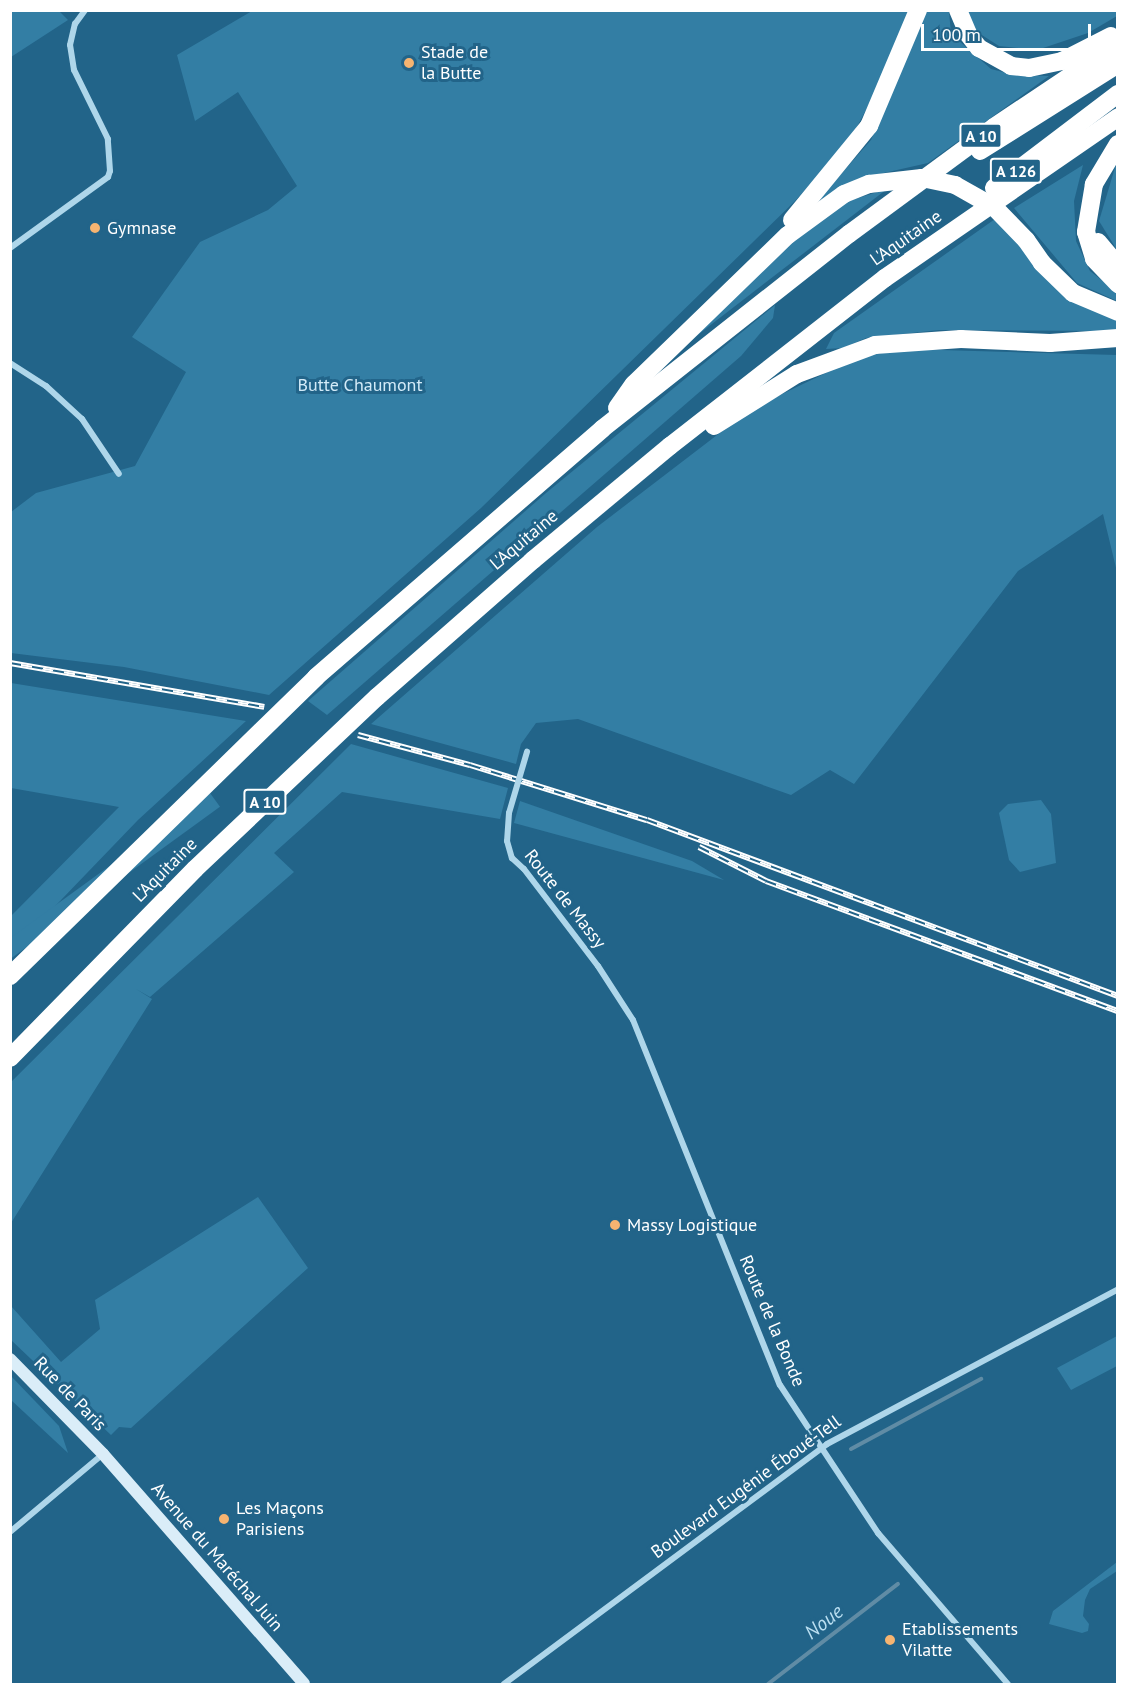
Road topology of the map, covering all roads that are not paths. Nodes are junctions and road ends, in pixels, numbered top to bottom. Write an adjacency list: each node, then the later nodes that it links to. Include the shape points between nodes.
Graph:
1 (85, 10): 12 (street, via 75,24 70,45 74,70 108,140 110,171 108,177)
2 (918, 10): 13 (highway, via 869,126)
3 (958, 10): 4 (highway, via 979,48 1011,66 1029,68 1062,61)
4 (1118, 32)
5 (1118, 44): 11 (highway, L'Aquitaine / A 10, via 994,127)
6 (1118, 63): 11 (highway, A 126)
7 (1118, 94): 14 (highway, A 126, via 955,219)
8 (1118, 117): 14 (highway, L'Aquitaine / A 10)
9 (1118, 144): 10 (highway, via 1094,184)
10 (1087, 217): 15 (highway, via 1100,248); 16 (highway, via 1088,245 1104,274)
11 (849, 234): 22 (highway, L'Aquitaine / A 10)
12 (10, 248)
13 (768, 254): 17 (highway, bridge, via 819,210 869,184 912,178 955,185 994,207 1073,293); 22 (highway, via 634,384)
14 (918, 254): 23 (highway, L'Aquitaine / A 10)
15 (1118, 266)
16 (1118, 285)
17 (1118, 312)
18 (1118, 338): 19 (highway)
19 (1050, 343): 20 (highway); 23 (highway, via 961,339 875,345 797,374 701,436)
20 (1118, 350)
21 (10, 363): 24 (street, via 46,386 82,419)
22 (602, 429): 26 (highway, L'Aquitaine / A 10, via 316,677)
23 (670, 446): 28 (highway, L'Aquitaine / A 10, via 369,705 195,869)
24 (119, 474)
25 (527, 752): 27 (street, Route de Massy, bridge, via 508,813 507,841 512,858 598,966)
26 (10, 976)
27 (633, 1020): 31 (street, Route de la Bonde, via 780,1385)
28 (10, 1058)
29 (1118, 1289): 31 (street, Boulevard Eugénie Éboué-Tell)
30 (10, 1359): 32 (street, Rue de Paris)
31 (819, 1449): 35 (street, Boulevard Eugénie Éboué-Tell); 36 (street, Route de la Bonde, via 878,1533)
32 (103, 1454): 33 (street); 34 (street, Avenue du Maréchal Juin)
33 (10, 1532)
34 (304, 1684)
35 (504, 1684)
36 (1008, 1684)

